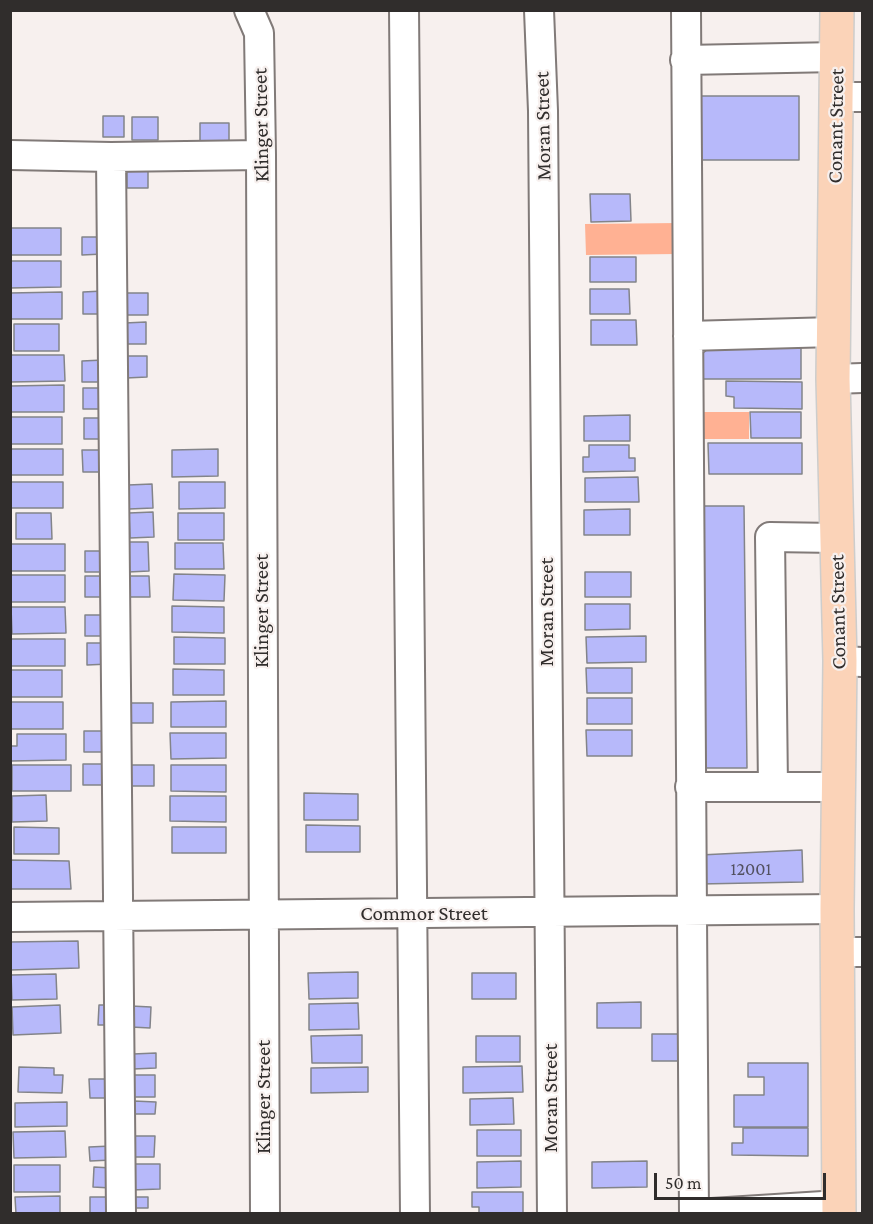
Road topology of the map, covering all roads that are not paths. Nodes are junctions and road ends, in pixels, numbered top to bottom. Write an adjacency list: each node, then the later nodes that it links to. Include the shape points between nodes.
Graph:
1 (249, 10): 10 (street, Klinger Street, via 259,33)
2 (404, 10): 23 (street)
3 (539, 10): 22 (street, Moran Street)
4 (686, 10): 7 (street)
5 (837, 10): 6 (main road, Conant Street)
6 (837, 57): 7 (street); 8 (main road, Conant Street)
7 (685, 60): 13 (street)
8 (850, 97): 12 (main road, Conant Street)
9 (10, 154): 11 (street)
10 (261, 155): 11 (street); 24 (street, Klinger Street)
11 (111, 156): 25 (street)
12 (834, 332): 13 (street); 14 (main road, Conant Street)
13 (688, 336): 17 (street)
14 (848, 379): 15 (main road, Conant Street)
15 (837, 538): 16 (main road, Conant Street); 18 (street, via 770,537)
16 (851, 661): 19 (main road, Conant Street)
17 (690, 787): 18 (street); 21 (street)
18 (773, 787): 19 (street)
19 (838, 788): 20 (main road, Conant Street)
20 (837, 909): 21 (street, Commor Street); 27 (main road, Conant Street)
21 (691, 911): 22 (street, Commor Street); 33 (street)
22 (550, 913): 23 (street, Commor Street); 32 (street, Moran Street)
23 (413, 914): 24 (street, Commor Street); 31 (street)
24 (263, 915): 25 (street, Commor Street); 30 (street, Klinger Street)
25 (118, 916): 26 (street, Commor Street); 29 (street)
26 (10, 917)
27 (850, 952): 28 (main road, Conant Street)
28 (839, 1210): 33 (street)
29 (121, 1214)
30 (265, 1214)
31 (416, 1214)
32 (552, 1214)
33 (695, 1214)

